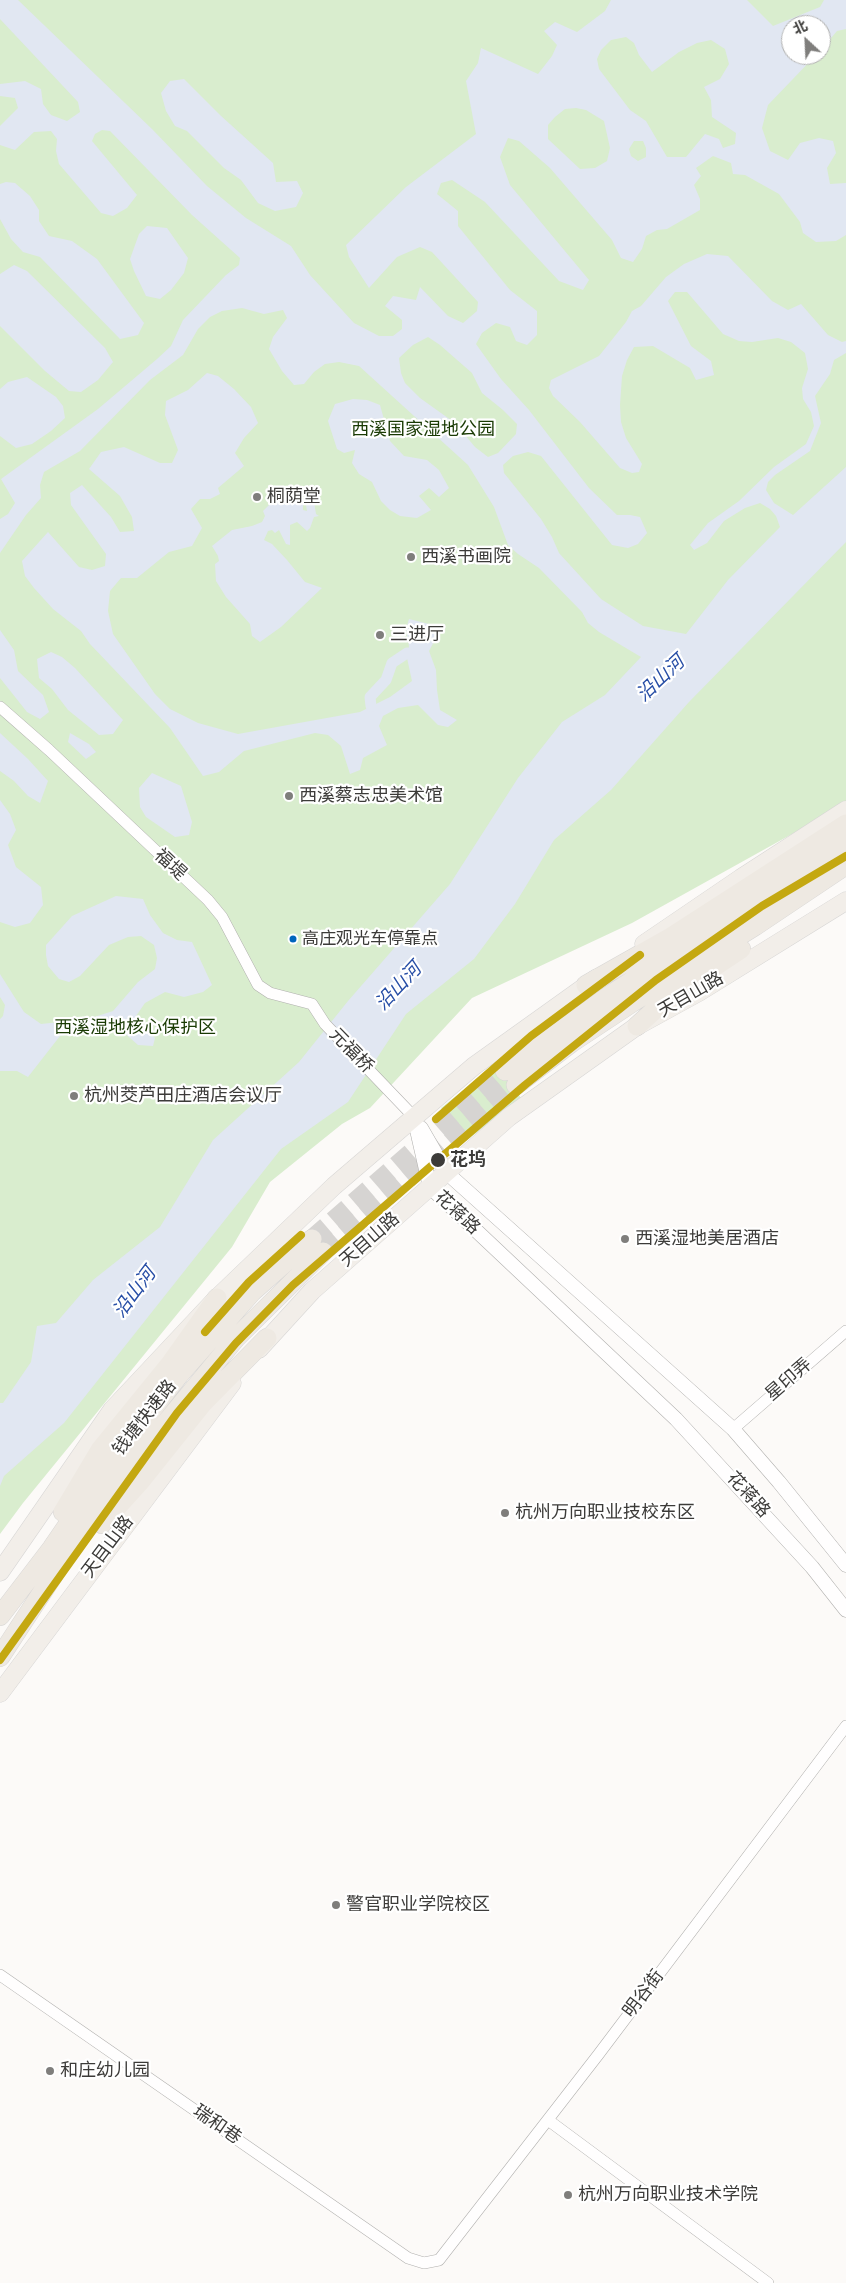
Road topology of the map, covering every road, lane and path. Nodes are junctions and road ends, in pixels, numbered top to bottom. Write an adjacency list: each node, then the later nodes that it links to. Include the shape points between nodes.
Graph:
1 (0, 707): 9 (street, 福堤, via 208,900 222,917 258,985 270,993 312,1004)
2 (846, 810): 8 (main road)
3 (846, 824): 8 (highway, via 671,937)
4 (846, 843): 5 (highway, via 607,996 510,1078 586,1033)
5 (846, 865)
6 (846, 879): 10 (highway, via 670,996)
7 (843, 907): 10 (main road, 天目山路)
8 (586, 985): 11 (main road, via 474,1066)
9 (325, 1024): 11 (street, 元福桥)
10 (637, 1026): 12 (main road, 天目山路, via 509,1117)
11 (414, 1117): 12 (street, 花蒋路); 13 (street, 花蒋路); 14 (main road, via 334,1186)
12 (448, 1173): 13 (main road, 天目山路); 17 (street, 花蒋路)
13 (430, 1188): 16 (main road, 天目山路, via 312,1291); 21 (street, 花蒋路, via 676,1419 812,1567)
14 (217, 1298): 19 (main road, via 112,1410); 20 (highway, via 170,1364 100,1450)
15 (846, 1331): 17 (street, 星印弄)
16 (267, 1338): 22 (highway, via 203,1403 140,1483 93,1534); 24 (main road, 天目山路)
17 (733, 1429): 18 (street, 花蒋路)
18 (846, 1566)
19 (0, 1572)
20 (4, 1610): 22 (highway, 钱塘快速路, via 179,1375 252,1292 318,1245 141,1453 60,1564)
21 (846, 1610)
22 (11, 1641): 23 (highway, 钱塘快速路)
23 (0, 1657)
24 (0, 1693)
25 (846, 1726): 27 (street, 明谷街)
26 (0, 1975): 28 (street, 瑞和巷, via 408,2258 424,2263)
27 (548, 2120): 28 (street, 明谷街); 29 (street)
28 (439, 2260)
29 (768, 2283)

